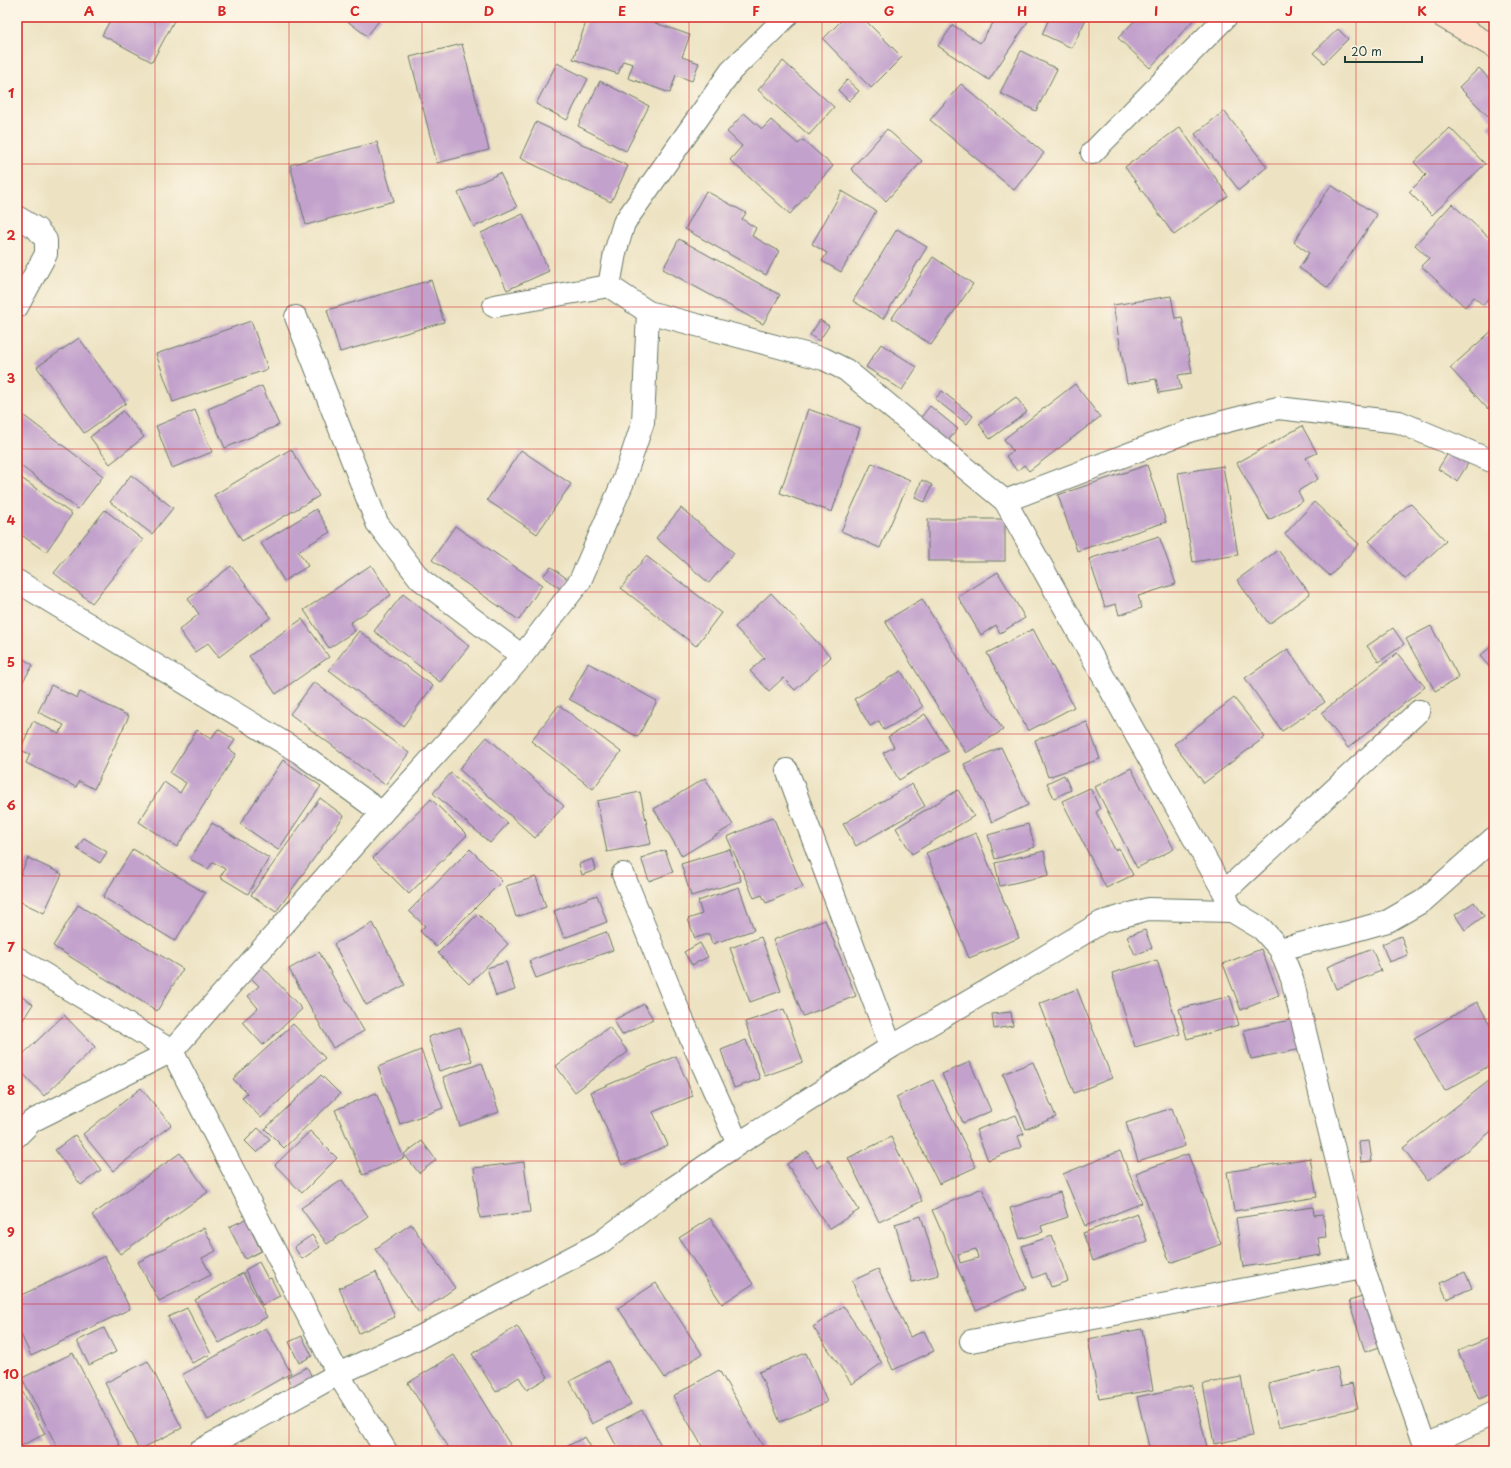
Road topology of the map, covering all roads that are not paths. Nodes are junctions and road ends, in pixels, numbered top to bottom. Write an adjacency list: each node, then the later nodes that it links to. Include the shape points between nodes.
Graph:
1 (786, 17): 7 (street, via 731,71 624,223)
2 (1226, 17): 5 (street)
3 (1443, 17): 4 (street)
4 (1494, 47)
5 (1092, 153)
6 (17, 217): 9 (street, via 37,229 46,240 46,254)
7 (609, 286): 8 (street); 10 (street)
8 (494, 306)
9 (17, 308)
10 (648, 312): 13 (street, via 824,359 846,370); 15 (street, via 643,422 623,482 580,581)
11 (296, 317): 15 (street, via 376,523 420,579)
12 (1494, 462): 13 (street, via 1399,422 1278,408 1192,430)
13 (1005, 501): 21 (street)
14 (17, 582): 18 (street, via 299,752)
15 (522, 656): 18 (street)
16 (1419, 711): 21 (street)
17 (787, 770): 24 (street)
18 (382, 813): 25 (street)
19 (1494, 838): 22 (street, via 1423,901 1388,921)
20 (623, 874): 27 (street, via 680,1014)
21 (1228, 902): 22 (street, via 1262,929); 24 (street, via 1148,909 1102,922)
22 (1280, 949): 28 (street, via 1292,979)
23 (17, 958): 25 (street)
24 (891, 1047): 27 (street)
25 (172, 1051): 26 (street, via 32,1121); 30 (street)
26 (17, 1136)
27 (738, 1144): 30 (street, via 670,1190 600,1243 422,1336)
28 (1362, 1267): 29 (street); 32 (street)
29 (971, 1342)
30 (338, 1374): 33 (street); 34 (street)
31 (1494, 1413): 32 (street)
32 (1426, 1448)
33 (199, 1451)
34 (386, 1451)

